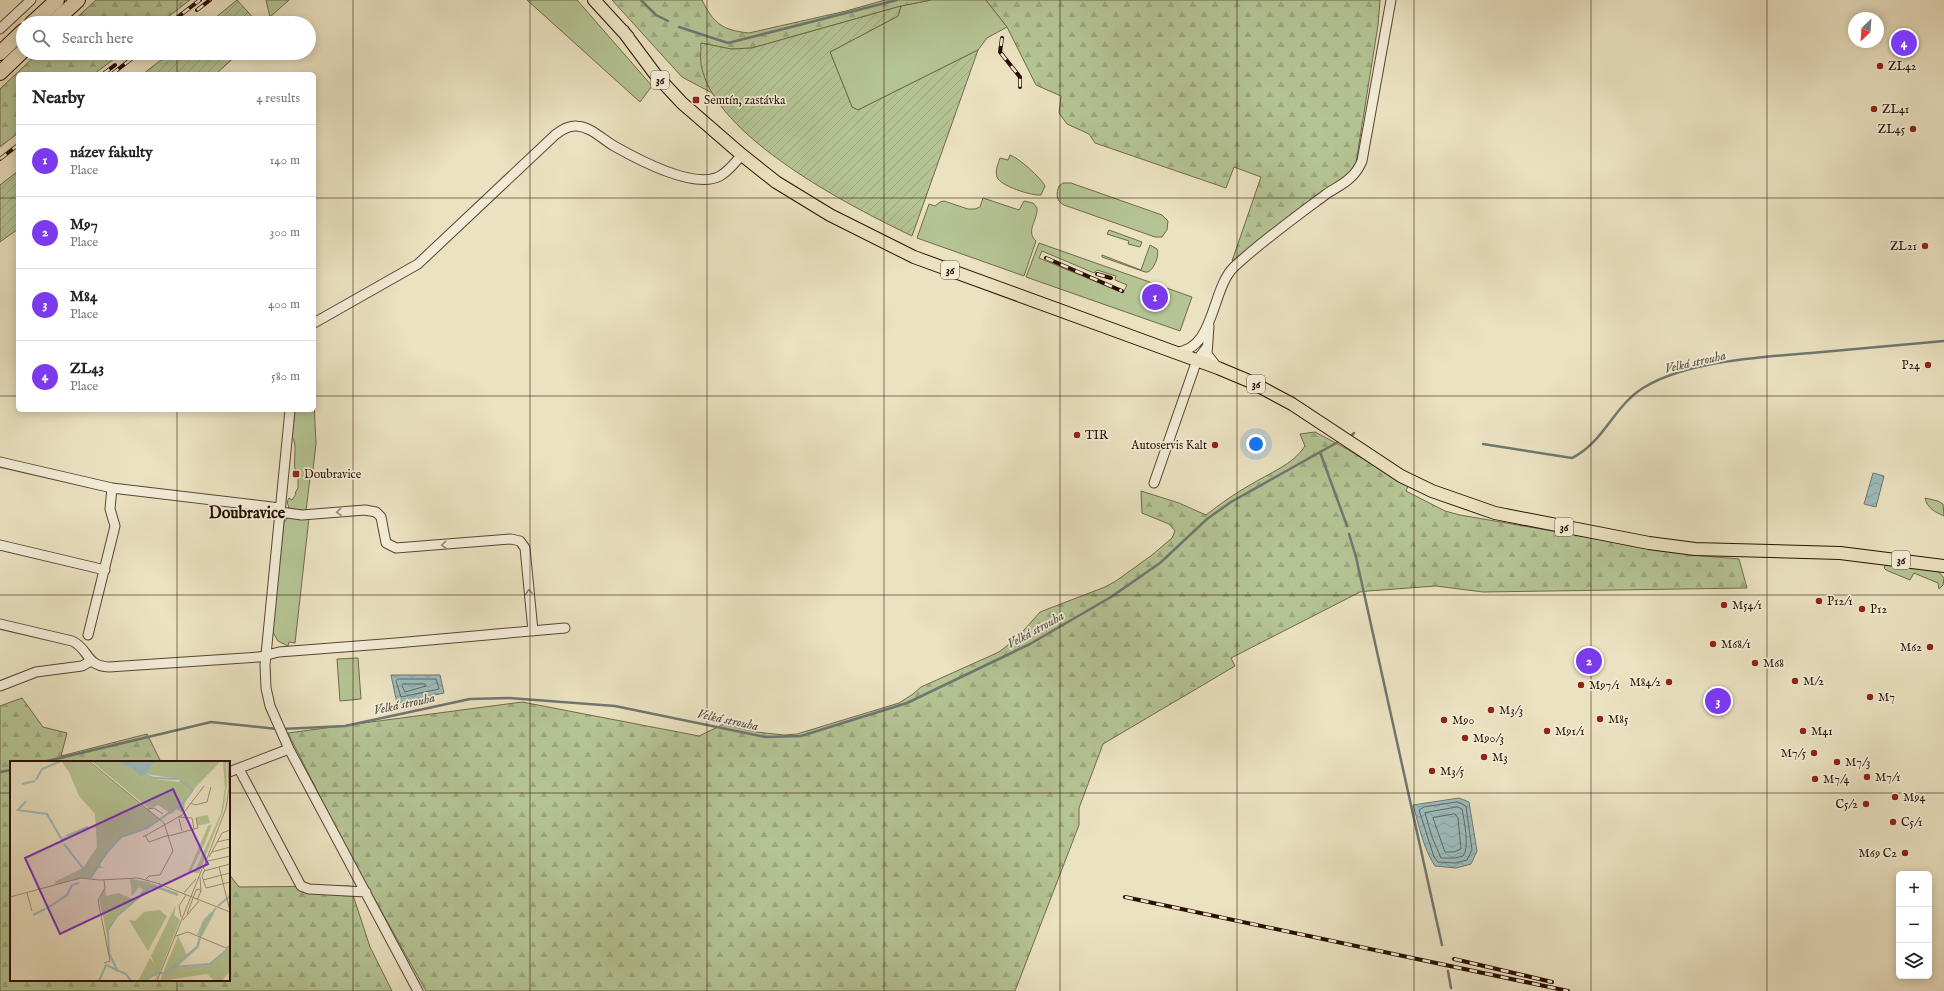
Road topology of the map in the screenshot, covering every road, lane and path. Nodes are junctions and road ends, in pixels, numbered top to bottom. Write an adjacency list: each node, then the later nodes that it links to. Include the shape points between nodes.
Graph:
1 (31, 0): 8 (street)
2 (56, 0): 6 (highway)
3 (78, 0): 7 (highway)
4 (594, 0): 13 (main road, 36, via 623,31 665,86)
5 (1391, 0): 14 (street, via 1360,166 1345,183 1272,235 1235,267 1227,277)
6 (39, 16)
7 (61, 16)
8 (0, 29)
9 (16, 38): 10 (highway)
10 (0, 53)
11 (16, 58): 12 (highway)
12 (0, 73)
13 (742, 155): 15 (street, via 720,176 708,180 696,179 636,157 588,129 575,126 566,128 555,135 418,264); 18 (main road, 36, via 776,182 818,208 904,252)
14 (1210, 318): 16 (street); 17 (street)
15 (316, 321)
16 (1196, 343): 18 (street, via 1185,350); 19 (street)
17 (1206, 347): 19 (street); 20 (street, via 1209,357)
18 (1174, 352): 19 (main road, 36)
19 (1197, 360): 20 (main road, 36); 23 (street)
20 (1218, 368): 27 (main road, 36, via 1274,394 1384,466 1432,491 1476,508 1517,518 1688,548 1718,551 1840,553)
21 (290, 412): 25 (street)
22 (0, 462): 24 (street)
23 (1154, 483)
24 (112, 488): 25 (street); 28 (street, via 110,507 115,526)
25 (280, 510): 31 (street, one-way to 25, via 525,548 520,541 511,539 396,548 386,543 380,517 371,510 302,515); 33 (street)
26 (0, 545): 28 (street)
27 (1944, 566)
28 (105, 570): 32 (street)
29 (0, 624): 34 (street, via 72,641 80,646)
30 (565, 628): 31 (street)
31 (533, 631): 33 (street)
32 (88, 635)
33 (265, 655): 34 (street, via 109,667); 36 (street, via 266,688 270,706)
34 (91, 661): 35 (street, via 82,666 36,672)
35 (0, 686)
36 (289, 750): 37 (street); 39 (street)
37 (239, 768): 38 (street); 39 (street, via 301,886 309,889)
38 (230, 772)
39 (366, 892): 40 (street)
40 (418, 991)

